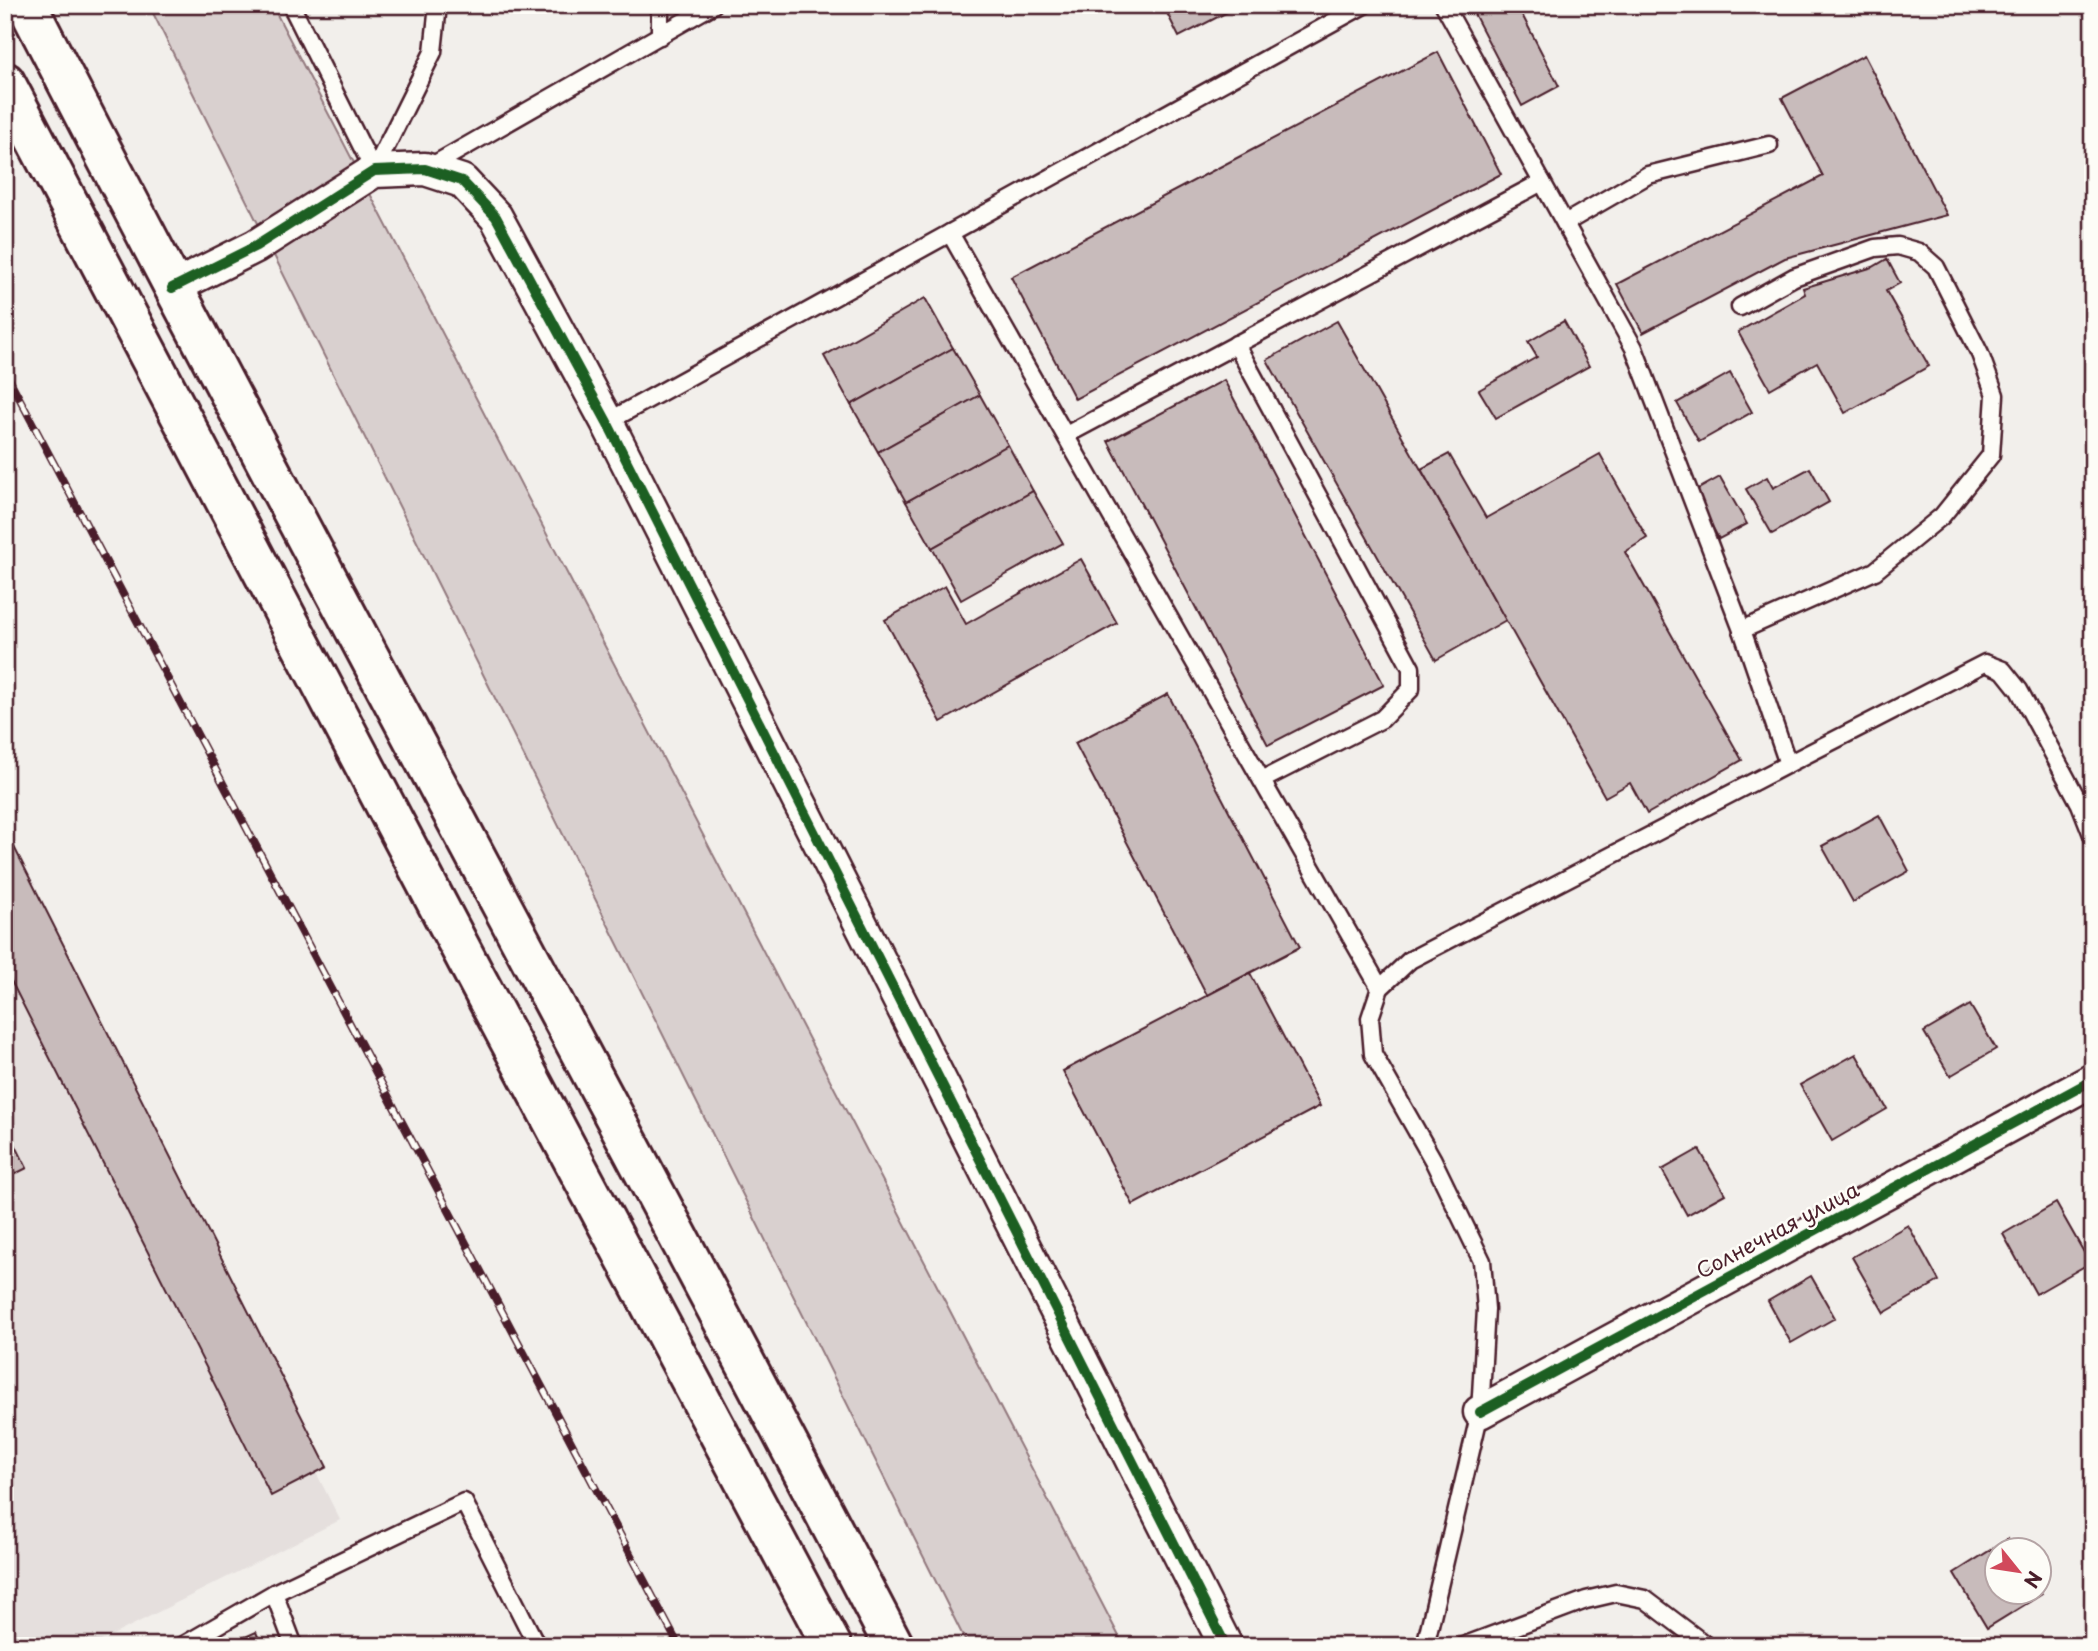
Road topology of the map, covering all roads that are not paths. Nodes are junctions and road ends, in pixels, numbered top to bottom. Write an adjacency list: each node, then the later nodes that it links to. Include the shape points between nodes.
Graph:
1 (27, 5): 16 (main road)
2 (291, 5): 12 (lane)
3 (438, 5): 12 (lane, via 433,52)
4 (660, 5): 8 (lane)
5 (713, 5): 8 (lane)
6 (1364, 5): 15 (lane)
7 (1444, 5): 13 (lane)
8 (660, 36): 11 (lane)
9 (5, 82): 32 (main road)
10 (1769, 145): 14 (lane, via 1648,175)
11 (425, 169): 12 (street); 19 (street, via 462,181 496,217)
12 (374, 171): 16 (street, via 256,246)
13 (1542, 182): 14 (lane); 18 (lane)
14 (1565, 223): 21 (lane, via 1634,348)
15 (950, 233): 19 (lane); 20 (lane)
16 (173, 288): 33 (main road, via 667,1210)
17 (1740, 307): 21 (lane, via 1794,277 1875,248 1898,246 1919,252 1936,267 1980,354 1995,395 1991,454 1942,516 1875,571)
18 (1236, 344): 20 (lane); 23 (lane, via 1410,668 1411,690 1382,719)
19 (607, 422): 34 (street)
20 (1066, 435): 23 (lane)
21 (1742, 631): 22 (lane)
22 (1788, 764): 24 (lane, via 1985,663 2003,670 2019,690); 25 (lane, via 1410,960)
23 (1262, 780): 25 (lane)
24 (2093, 837)
25 (1380, 988): 27 (lane, via 1370,1018 1373,1054 1433,1160 1482,1261 1486,1308)
26 (2093, 1080): 27 (street, Солнечная улица)
27 (1480, 1412): 35 (lane)
28 (274, 1593): 29 (lane); 30 (lane); 31 (lane, via 464,1502)
29 (182, 1646)
30 (294, 1646)
31 (537, 1646)
32 (832, 1646)
33 (894, 1646)
34 (1226, 1646)
35 (1425, 1646)
36 (1462, 1646): 37 (lane, via 1616,1593 1645,1599)
37 (1707, 1646)

